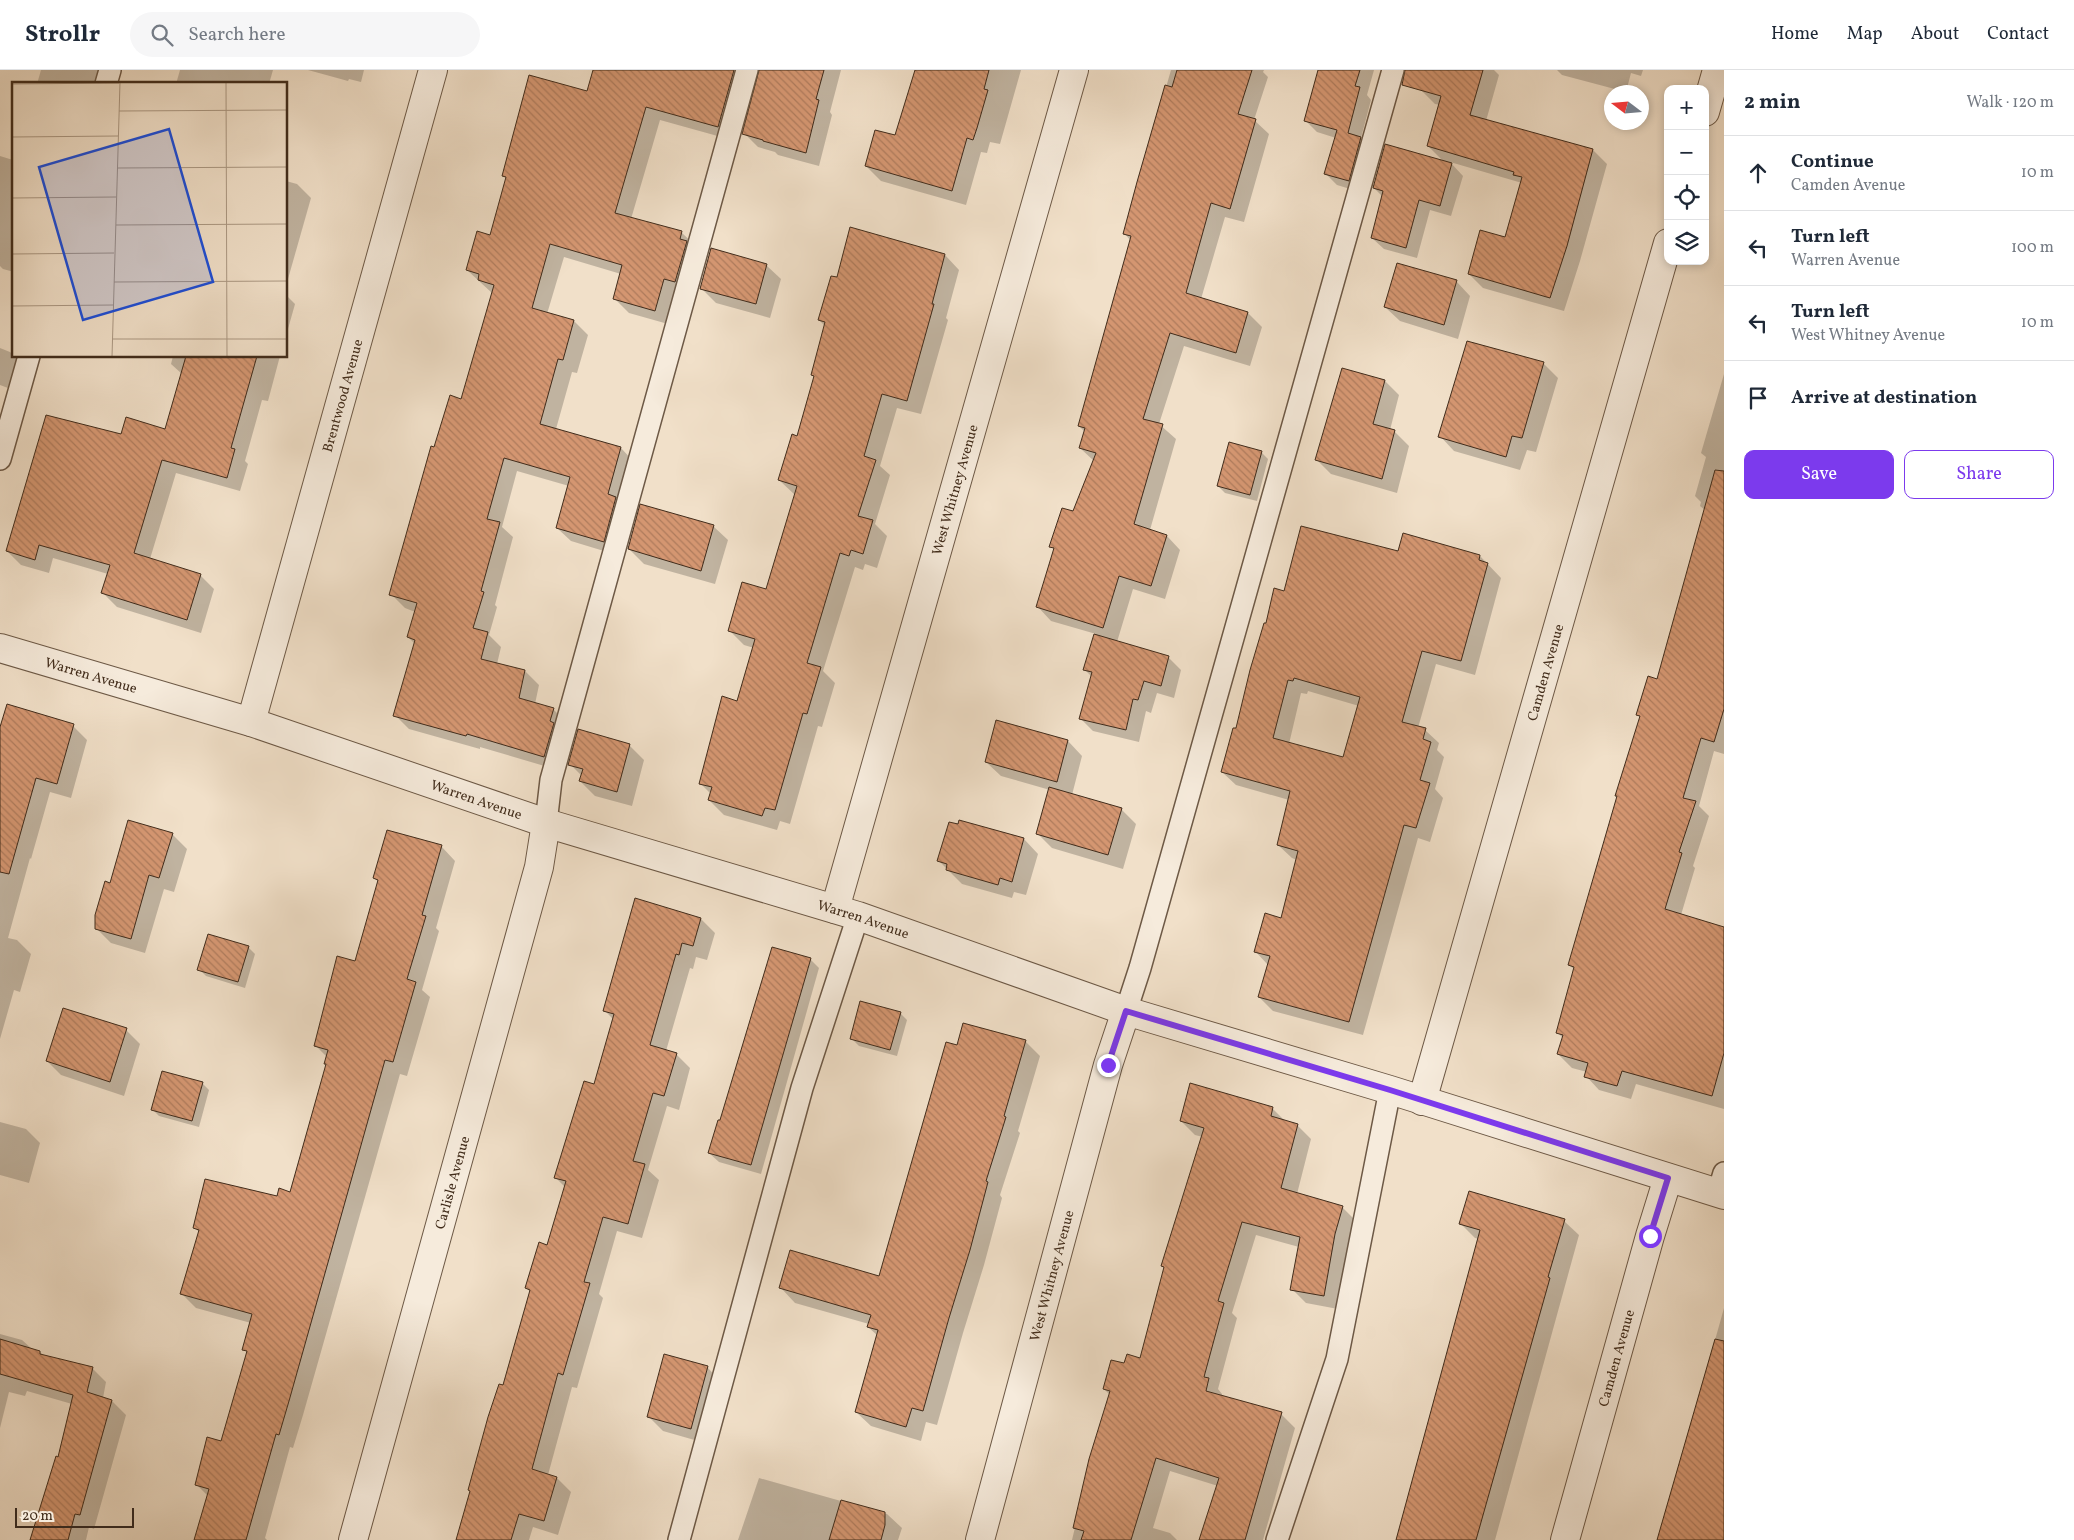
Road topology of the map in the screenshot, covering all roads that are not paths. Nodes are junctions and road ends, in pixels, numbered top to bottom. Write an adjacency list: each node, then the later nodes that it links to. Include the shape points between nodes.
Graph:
1 (433, 70): 11 (street, Brentwood Avenue)
2 (747, 70): 12 (lane, via 551,780)
3 (1074, 70): 13 (street, West Whitney Avenue)
4 (1393, 70): 14 (lane)
5 (1717, 70): 6 (street)
6 (1709, 98)
7 (1664, 257): 16 (street, Camden Avenue)
8 (28, 358): 9 (lane)
9 (0, 459)
10 (0, 648): 11 (street, Warren Avenue)
11 (251, 722): 12 (street, Warren Avenue)
12 (546, 824): 13 (street, Warren Avenue); 19 (street, Carlisle Avenue, via 539,867)
13 (847, 913): 14 (street, Warren Avenue); 20 (lane)
14 (1126, 1011): 15 (street, Warren Avenue); 21 (street, West Whitney Avenue, via 1108,1065)
15 (1390, 1090): 16 (street, Warren Avenue); 22 (lane, via 1337,1359)
16 (1422, 1101): 17 (street, Warren Avenue)
17 (1668, 1178): 18 (street, Warren Avenue); 23 (street, Camden Avenue)
18 (1722, 1187)
19 (353, 1540)
20 (679, 1540)
21 (980, 1540)
22 (1277, 1540)
23 (1566, 1540)

